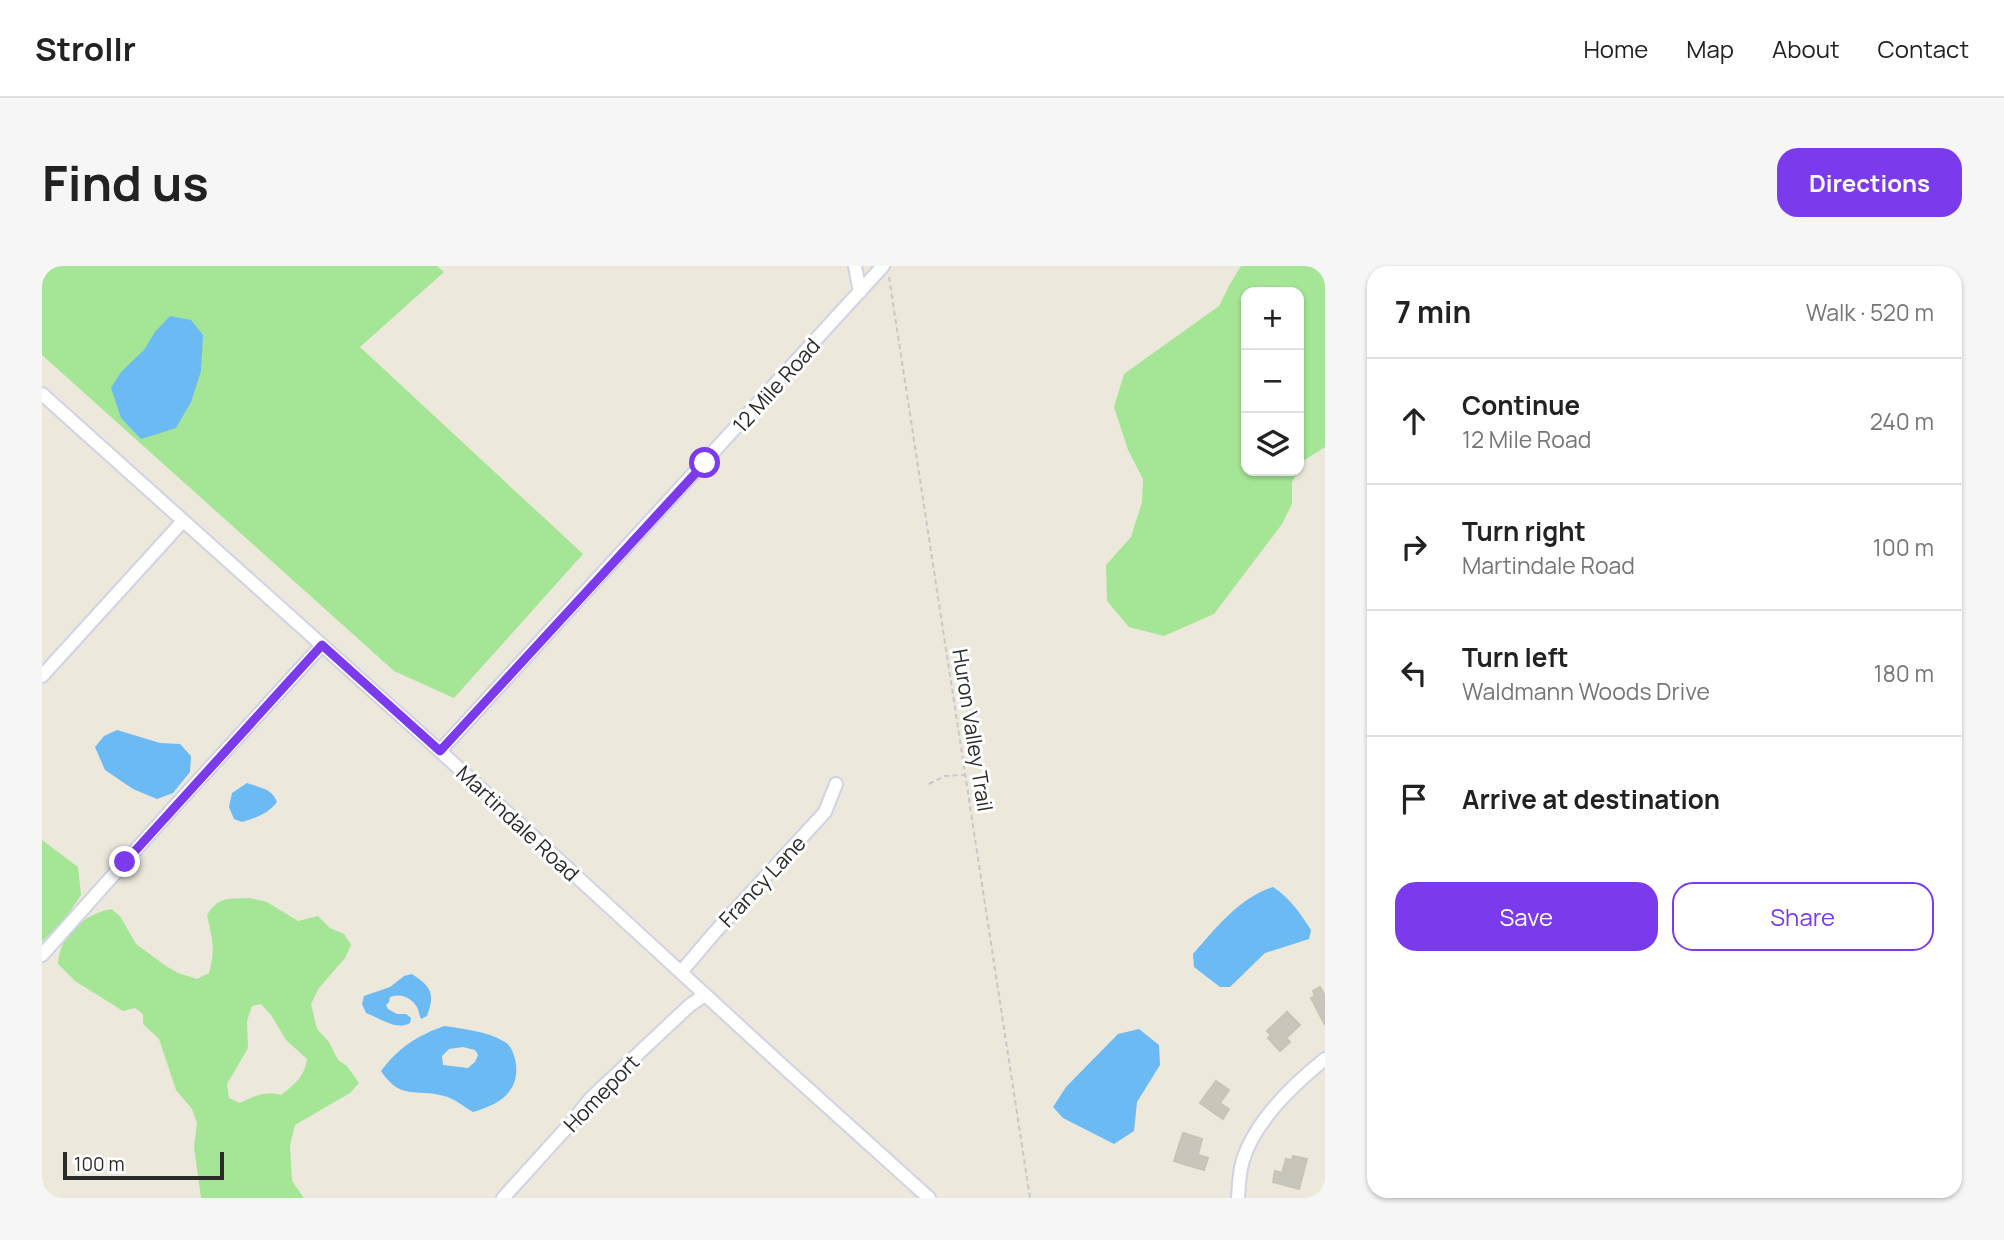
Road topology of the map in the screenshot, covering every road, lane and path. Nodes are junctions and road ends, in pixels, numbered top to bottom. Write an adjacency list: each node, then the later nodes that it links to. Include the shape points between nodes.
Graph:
1 (855, 266): 3 (street)
2 (886, 267): 3 (street, 12 Mile Road); 9 (path, Huron Valley Trail)
3 (860, 292): 8 (street, 12 Mile Road)
4 (42, 394): 5 (street, Martindale Road)
5 (183, 521): 6 (street, Martindale Road); 7 (street)
6 (322, 645): 8 (street, Martindale Road); 12 (street)
7 (42, 676)
8 (440, 751): 13 (street, Martindale Road)
9 (966, 775): 11 (path, via 945,776); 18 (path, Huron Valley Trail)
10 (836, 784): 13 (street, Francy Lane, via 825,812)
11 (929, 784)
12 (42, 955)
13 (681, 972): 14 (street, Martindale Road)
14 (705, 995): 16 (street, Homeport, via 591,1098); 17 (street, Martindale Road)
15 (1325, 1059): 19 (street, via 1256,1131 1243,1160)
16 (503, 1198)
17 (929, 1198)
18 (1030, 1198)
19 (1238, 1198)

